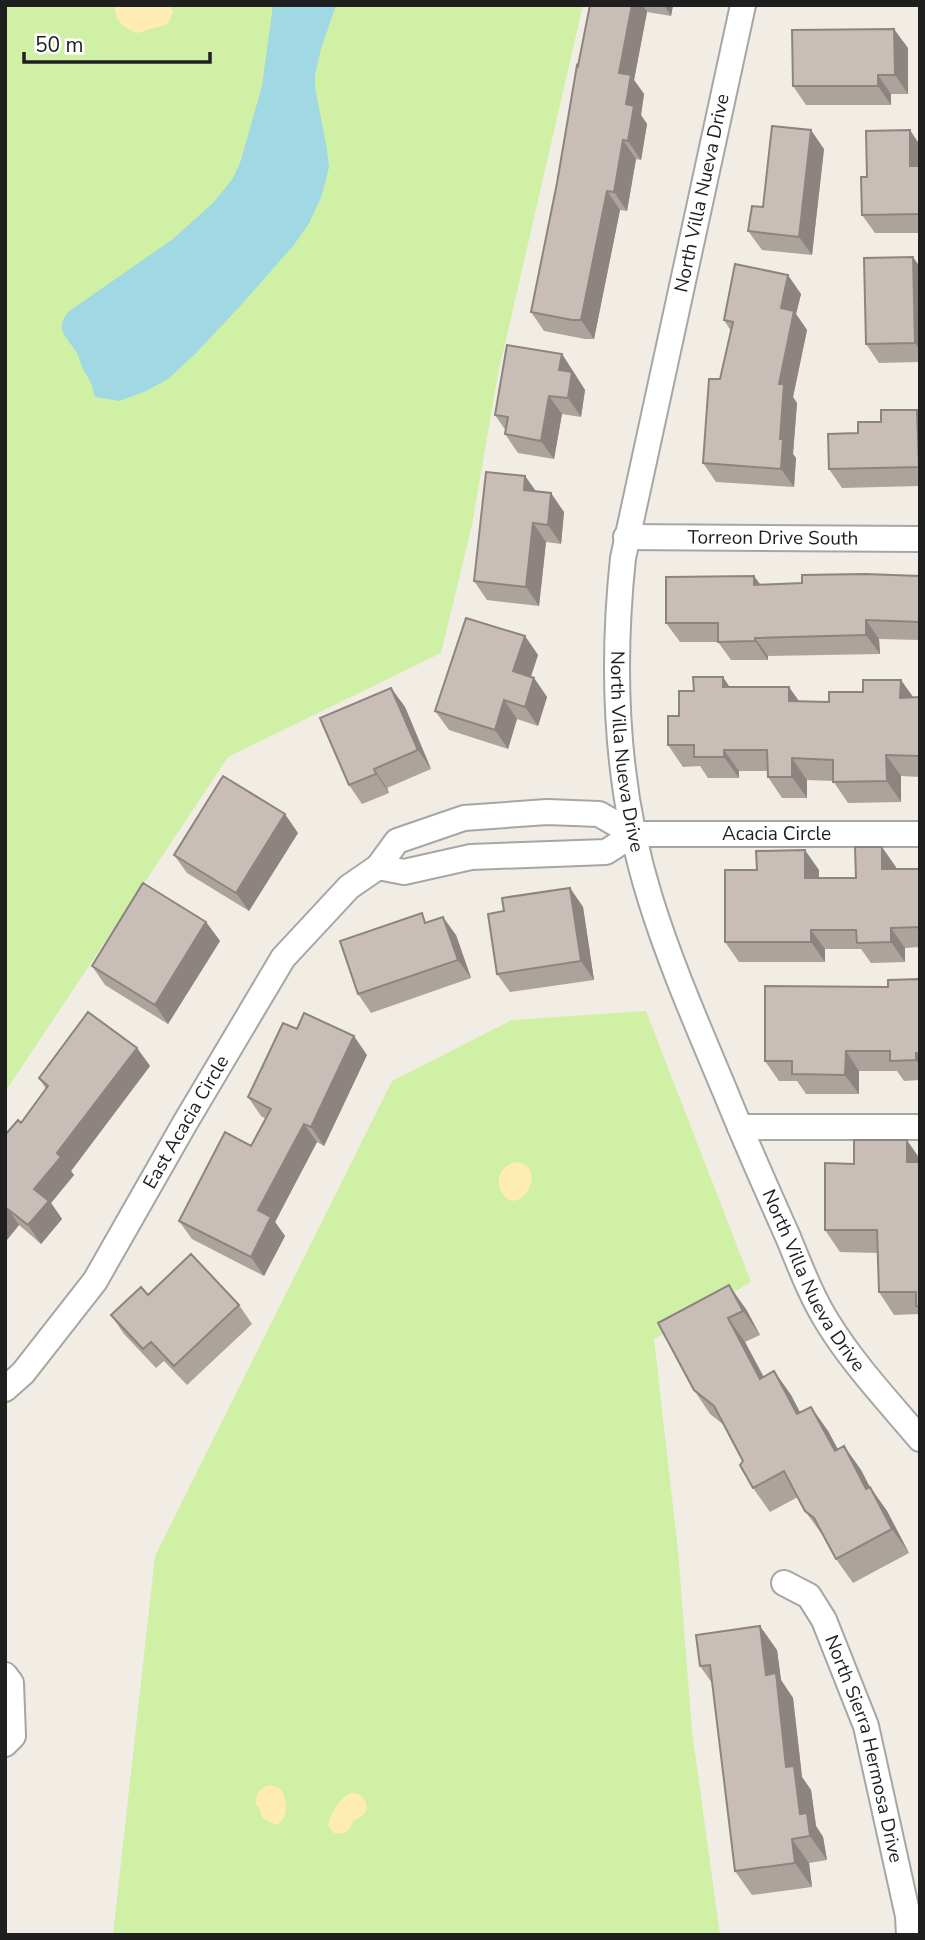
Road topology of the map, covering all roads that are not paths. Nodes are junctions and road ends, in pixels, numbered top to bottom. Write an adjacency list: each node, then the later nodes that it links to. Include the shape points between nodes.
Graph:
1 (743, 5): 2 (street, North Villa Nueva Drive)
2 (626, 537): 3 (street, Torreon Drive South); 4 (street, North Villa Nueva Drive, via 617,704)
3 (920, 539)
4 (634, 834): 5 (street, Acacia Circle); 6 (street, via 606,852 471,857 404,872); 6 (street, East Acacia Circle, via 599,814 547,812 464,818 397,841); 7 (street, North Villa Nueva Drive, via 673,963)
5 (920, 834)
6 (378, 867): 9 (street, East Acacia Circle, via 349,887 282,958 95,1280 23,1373)
7 (740, 1127): 8 (street); 10 (street, North Villa Nueva Drive, via 826,1321 850,1358)
8 (920, 1127)
9 (5, 1389)
10 (917, 1429)
11 (784, 1583): 14 (street, North Sierra Hermosa Drive, via 809,1596 824,1620 866,1726)
12 (5, 1675): 13 (street, via 11,1683 13,1735)
13 (5, 1744)
14 (912, 1922)

